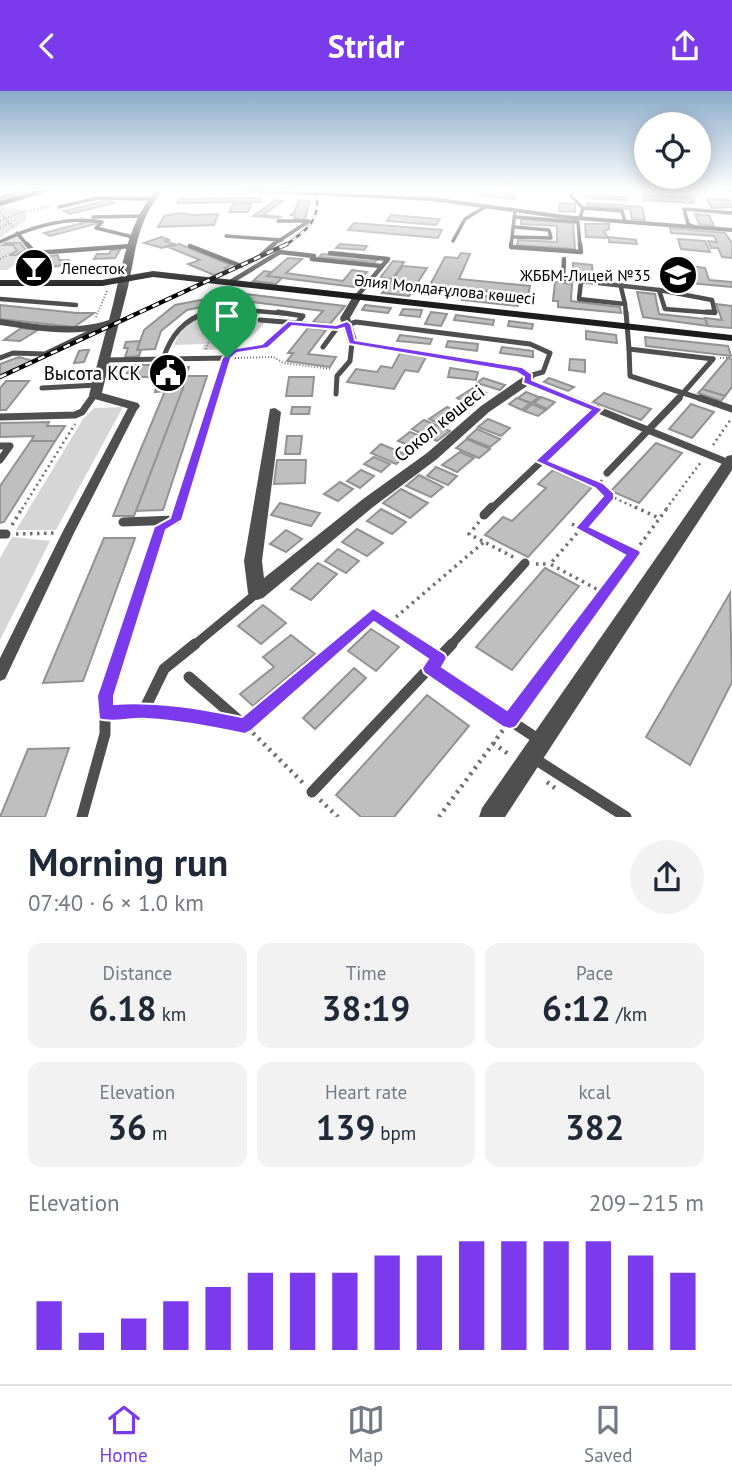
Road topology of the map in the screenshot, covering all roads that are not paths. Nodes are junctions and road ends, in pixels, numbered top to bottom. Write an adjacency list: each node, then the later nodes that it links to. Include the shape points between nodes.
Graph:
1 (60, 224): 13 (lane)
2 (100, 224): 18 (lane, via 96,228)
3 (141, 224): 18 (street)
4 (305, 224): 16 (lane)
5 (461, 224): 17 (lane)
6 (515, 224): 10 (lane)
7 (578, 224): 15 (lane, via 581,252 511,247)
8 (651, 224): 11 (street)
9 (688, 224): 11 (lane)
10 (515, 227): 15 (lane); 15 (lane, via 549,230 551,238)
11 (695, 227): 12 (street)
12 (732, 230)
13 (17, 233): 19 (lane); 21 (lane)
14 (226, 236): 16 (lane)
15 (513, 237)
16 (283, 240): 25 (lane)
17 (453, 241)
18 (132, 242): 21 (lane); 27 (street)
19 (0, 243)
20 (190, 246): 25 (lane)
21 (35, 253): 24 (lane)
22 (330, 253): 26 (lane, via 388,258)
23 (564, 260): 30 (lane, via 563,279)
24 (20, 263)
25 (242, 266): 28 (lane)
26 (381, 266): 29 (lane, via 280,252); 35 (lane)
27 (125, 279): 28 (main road, Әлия Молдағұлова көшесі, via 153,274); 33 (street); 41 (street)
28 (210, 279): 29 (main road, Әлия Молдағұлова көшесі)
29 (232, 281): 35 (main road, Әлия Молдағұлова көшесі)
30 (581, 281): 32 (lane); 37 (lane, via 579,299)
31 (0, 283): 33 (main road)
32 (620, 283): 34 (lane); 37 (lane)
33 (96, 284)
34 (659, 289): 34 (lane, via 712,300 715,313 666,309)
35 (358, 295): 43 (street); 44 (main road, Әлия Молдағұлова көшесі)
36 (0, 299): 38 (lane)
37 (625, 304): 44 (lane)
38 (76, 305)
39 (260, 320): 42 (lane)
40 (0, 322): 45 (street)
41 (113, 322): 45 (street); 52 (street)
42 (294, 323): 43 (lane); 51 (lane, via 303,316 243,308 196,314 172,335)
43 (342, 326): 47 (street); 48 (lane); 53 (lane, via 373,324 530,344 550,353 543,372)
44 (627, 326): 46 (main road, Әлия Молдағұлова көшесі); 49 (lane)
45 (96, 329): 50 (lane, via 45,354 13,353)
46 (732, 338)
47 (352, 342): 53 (street, Сокол көшесі, via 519,369); 57 (lane, via 353,353 337,376)
48 (323, 347)
49 (629, 349): 56 (lane, via 630,376); 56 (lane, via 713,359)
50 (0, 358)
51 (163, 359): 52 (lane); 69 (lane, via 227,358)
52 (106, 360): 55 (street)
53 (528, 379): 59 (lane); 72 (street, Сокол көшесі)
54 (42, 388): 55 (lane)
55 (96, 390): 58 (street); 62 (lane, via 82,412 66,417)
56 (684, 393): 60 (lane); 63 (lane)
57 (336, 394)
58 (134, 406): 75 (street)
59 (597, 409): 63 (lane); 68 (lane)
60 (732, 409)
61 (275, 412): 72 (street, via 253,561)
62 (0, 417)
63 (647, 432): 66 (lane); 67 (lane)
64 (0, 446): 65 (lane, via 10,446)
65 (0, 460)
66 (731, 461): 80 (street)
67 (607, 473)
68 (484, 515)
69 (176, 520): 70 (lane); 78 (lane, via 161,527 106,696)
70 (123, 522)
71 (525, 563): 73 (lane)
72 (257, 593): 77 (lane, via 164,669)
73 (439, 658): 74 (lane); 79 (lane, via 373,614)
74 (430, 668): 80 (lane, via 510,721); 81 (lane)
75 (0, 674)
76 (189, 677): 79 (lane)
77 (144, 710): 78 (lane); 79 (lane)
78 (105, 713): 82 (lane, via 105,734)
79 (245, 725)
80 (536, 749): 83 (street); 84 (lane)
81 (312, 792)
82 (82, 817)
83 (491, 817)
84 (626, 817)

